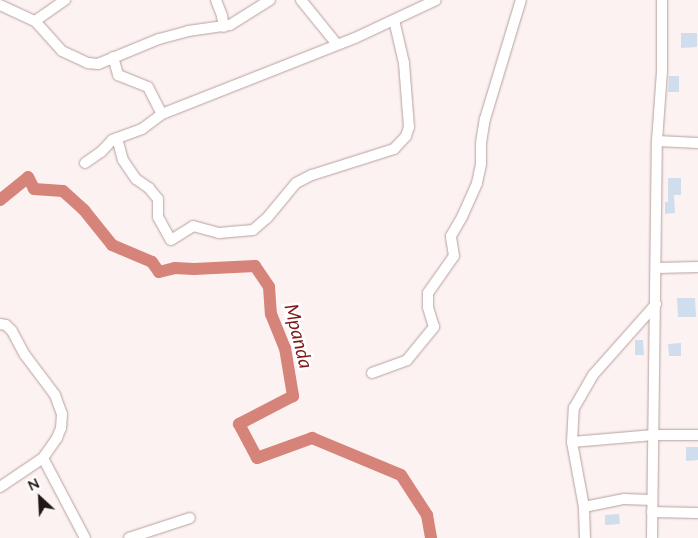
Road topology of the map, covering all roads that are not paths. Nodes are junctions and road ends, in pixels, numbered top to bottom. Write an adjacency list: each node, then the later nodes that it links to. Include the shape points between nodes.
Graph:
1 (64, 0): 10 (street)
2 (216, 0): 11 (street)
3 (301, 0): 12 (street)
4 (436, 0): 9 (street)
5 (521, 0): 23 (street, via 485,119 477,182 451,236 454,256 428,293 434,327 407,360)
6 (662, 0): 16 (street)
7 (267, 1): 11 (street)
8 (0, 5): 10 (street)
9 (394, 20): 14 (street, via 290,65); 15 (street, via 404,63 409,127 406,136 394,149 296,183 253,230 219,233 193,226 171,240 158,217 158,199 150,188 136,179 123,160)
10 (35, 21): 13 (street, via 56,46 73,57 98,64)
11 (224, 27): 13 (street, via 188,31)
12 (335, 42)
13 (113, 57): 14 (street, via 118,75 148,87)
14 (162, 114): 15 (street, via 142,129)
15 (117, 138): 18 (street)
16 (657, 141): 17 (street); 20 (street)
17 (698, 143)
18 (85, 163)
19 (698, 267): 20 (street)
20 (656, 268): 21 (street)
21 (656, 304): 24 (street); 26 (street, via 592,375 574,408)
22 (0, 324): 27 (street, via 12,331 25,356 60,404 61,428)
23 (372, 373)
24 (654, 435): 25 (street); 26 (street); 29 (street)
25 (698, 435)
26 (572, 442): 30 (street)
27 (43, 458): 28 (street); 34 (street)
28 (0, 487)
29 (652, 500): 30 (street, via 624,500); 31 (street)
30 (584, 507): 36 (street)
31 (652, 512): 32 (street); 37 (street)
32 (698, 513)
33 (190, 518): 35 (street)
34 (85, 538)
35 (129, 538)
36 (585, 538)
37 (652, 538)

